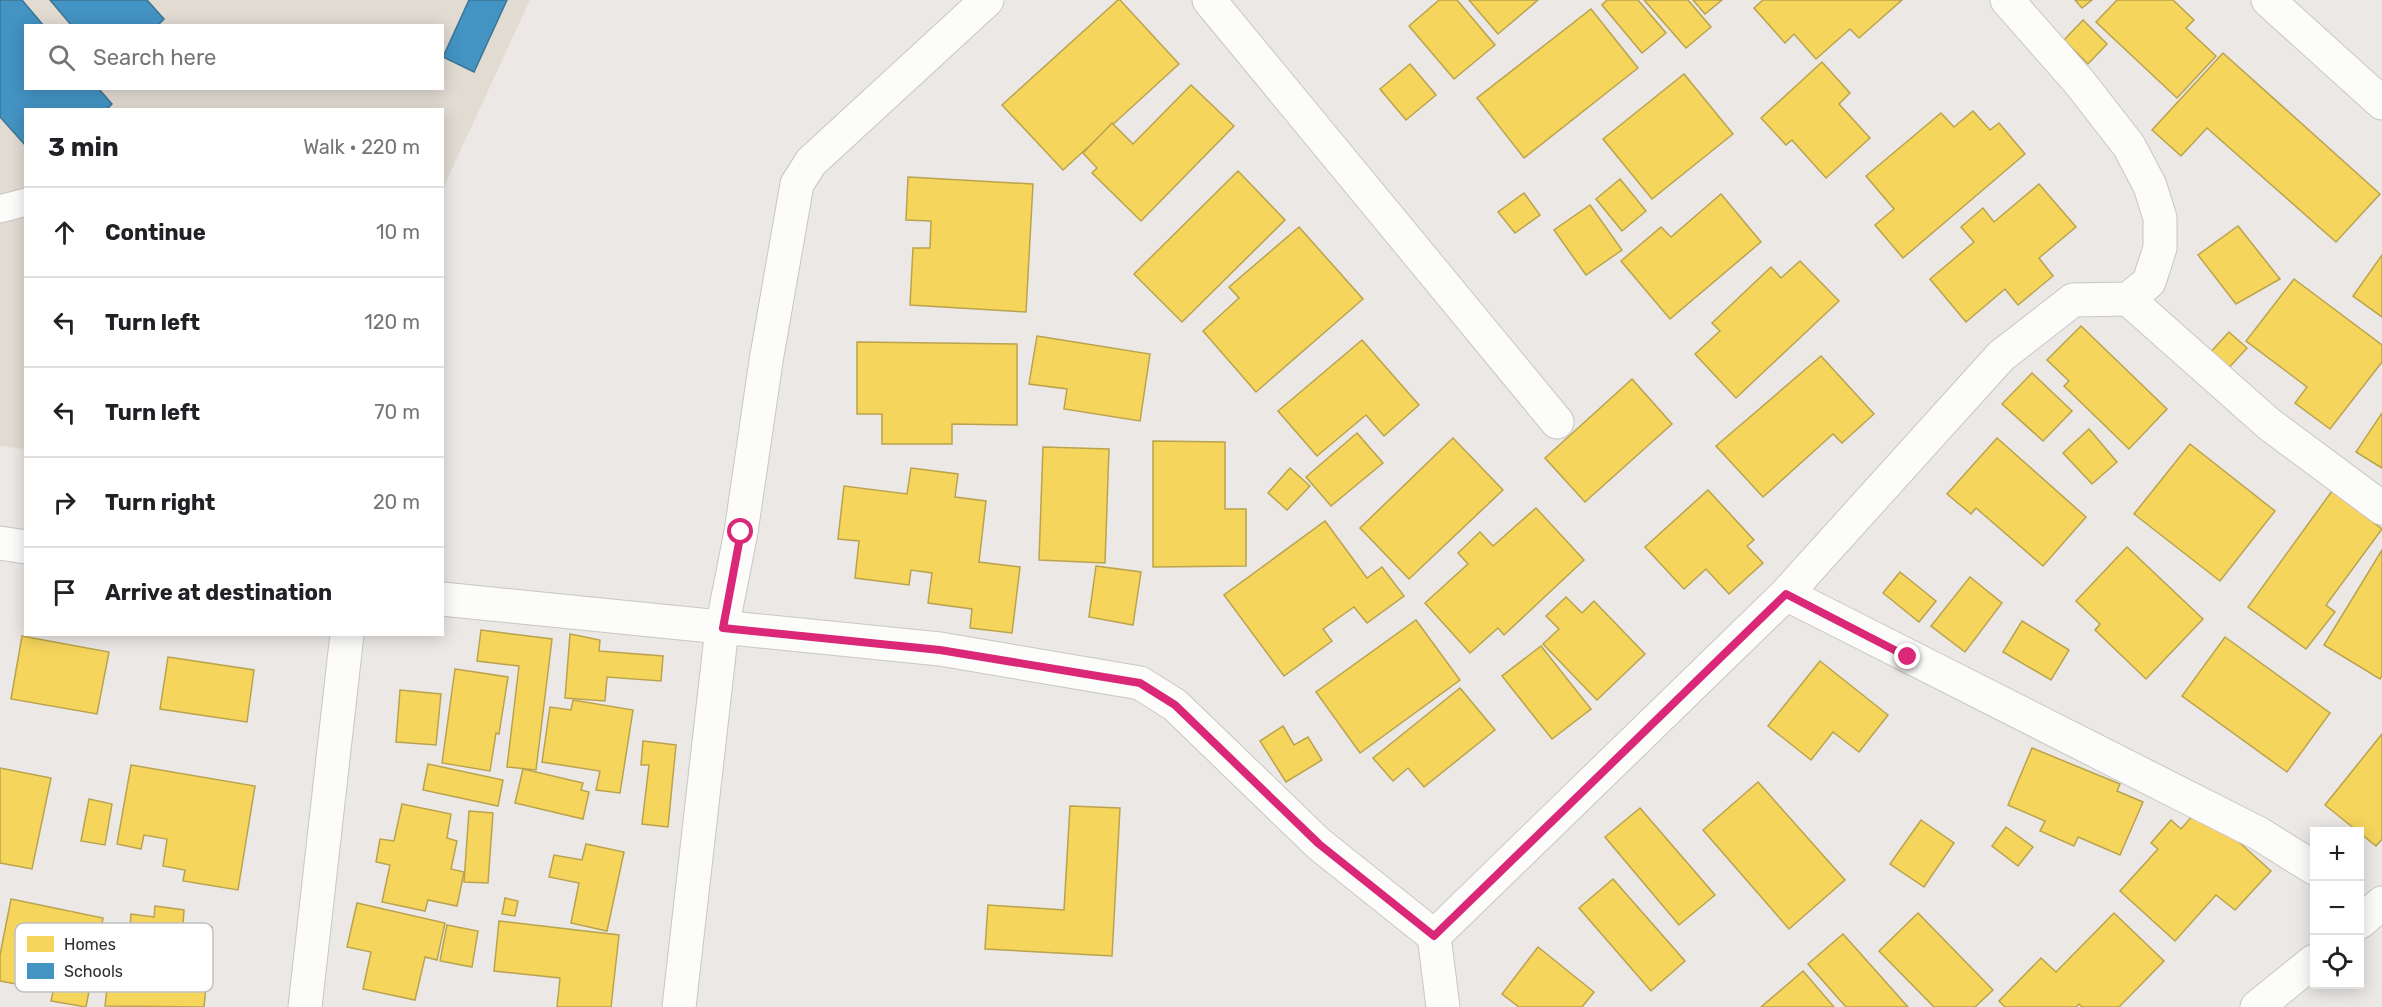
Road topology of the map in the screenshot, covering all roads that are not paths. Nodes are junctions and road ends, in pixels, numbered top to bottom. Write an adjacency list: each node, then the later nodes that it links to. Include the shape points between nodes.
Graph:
1 (987, 0): 15 (street, via 811,162 797,184)
2 (1209, 0): 9 (street)
3 (2007, 0): 8 (street, via 2122,137 2150,186 2160,218 2160,248 2149,282)
4 (2268, 0): 5 (street)
5 (2382, 103)
6 (24, 203): 7 (lane)
7 (0, 209)
8 (2128, 298): 10 (street, via 2269,424); 13 (street, via 2073,300 2001,356)
9 (1557, 422)
10 (2382, 507)
11 (0, 543): 12 (street)
12 (24, 547)
13 (1786, 594): 17 (street, via 2258,833); 18 (street)
14 (444, 599): 15 (street)
15 (723, 628): 18 (street, via 940,650 1140,683 1175,705 1319,844); 21 (street)
16 (347, 636): 20 (street)
17 (2310, 866)
18 (1434, 936): 22 (street)
19 (2310, 964): 23 (street)
20 (305, 1007)
21 (679, 1007)
22 (1443, 1007)
23 (2257, 1007)

